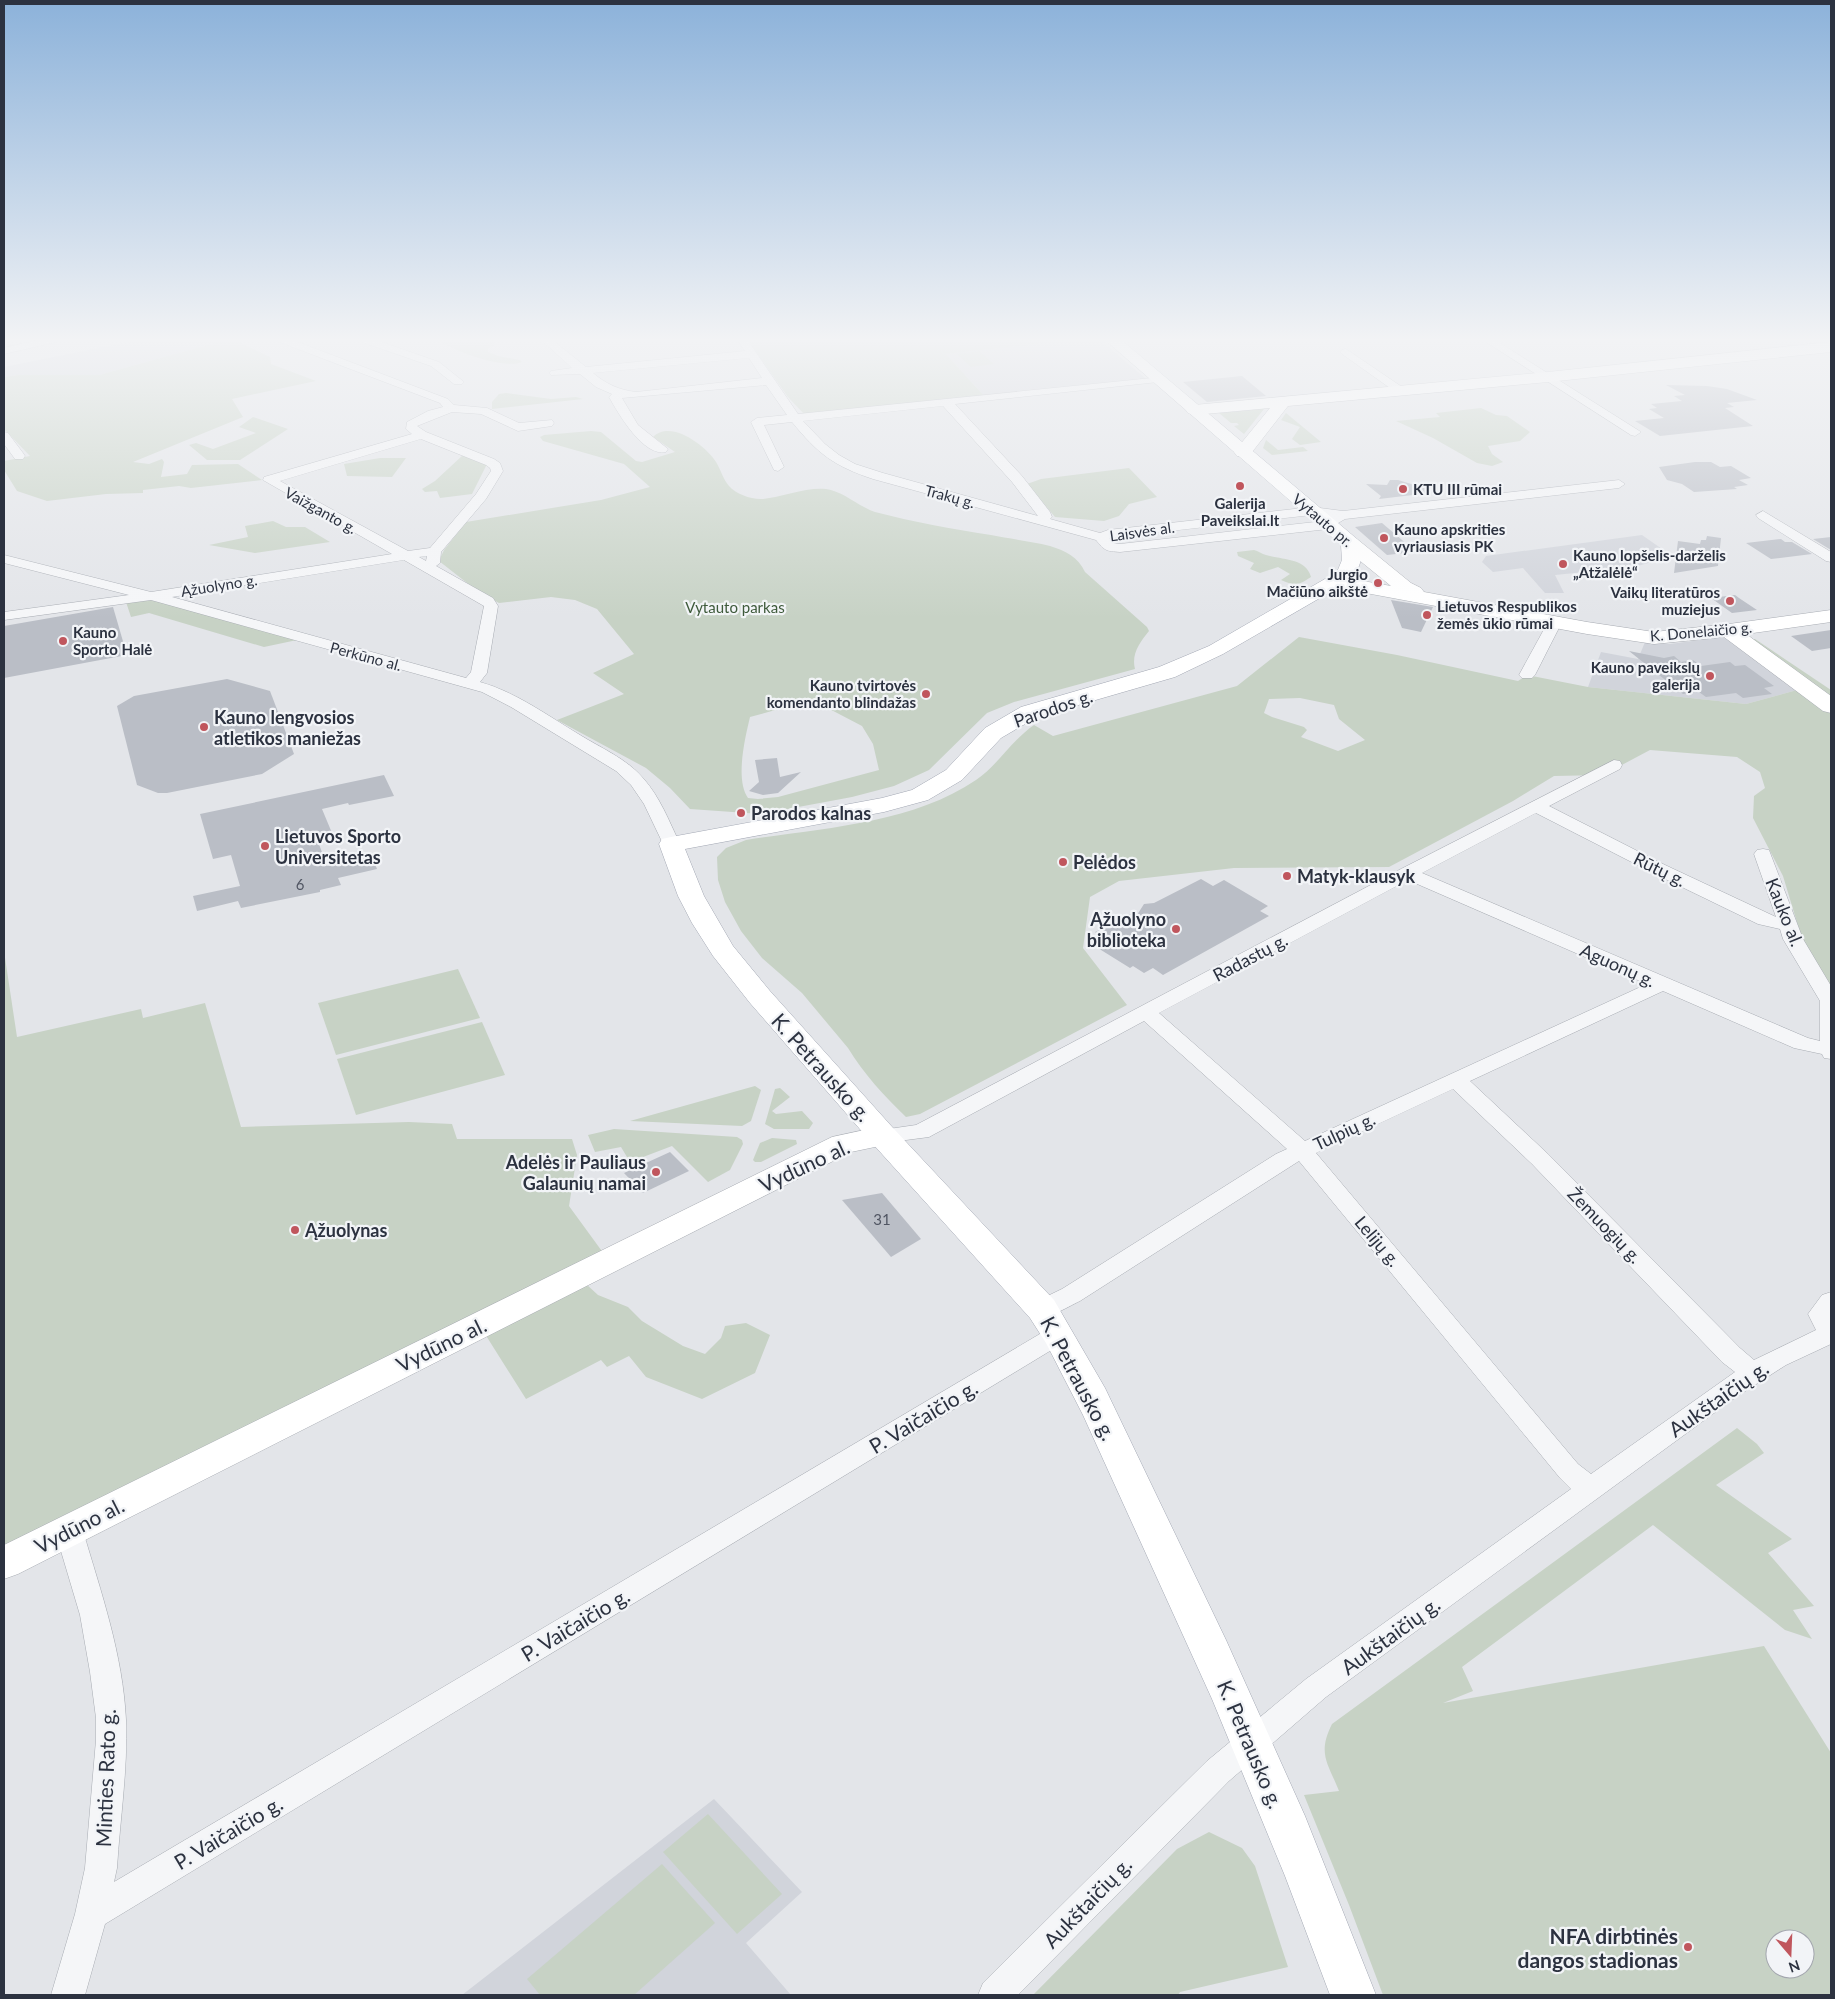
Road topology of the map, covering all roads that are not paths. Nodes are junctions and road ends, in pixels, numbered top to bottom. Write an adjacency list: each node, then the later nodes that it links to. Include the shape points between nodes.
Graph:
1 (417, 431): 8 (street)
2 (636, 431): 10 (street)
3 (761, 431): 13 (street)
4 (805, 431): 16 (street, Trakų g., via 836,459 854,468)
5 (972, 431): 15 (street)
6 (1219, 431): 11 (main road, Vytauto pr.)
7 (1260, 431): 11 (main road)
8 (422, 434): 23 (street, via 490,462 497,471 481,496); 24 (street, Vaižganto g., via 269,480)
9 (4, 436): 12 (street)
10 (662, 449)
11 (1243, 452): 17 (main road, Vytauto pr.)
12 (19, 456)
13 (778, 467)
14 (1619, 484): 20 (street, Laisvės al.)
15 (1027, 492): 16 (street); 19 (street, via 1043,512 1045,517)
16 (1000, 509): 19 (street, Trakų g.)
17 (1312, 511): 20 (main road, Vytauto pr.); 21 (street, Laisvės al.)
18 (1763, 515): 25 (street)
19 (1040, 520): 21 (street, Trakų g.)
20 (1335, 520): 21 (street, Laisvės al., via 1120,548 1109,547); 22 (main road, Vytauto pr.)
21 (1101, 537)
22 (1350, 543): 28 (main road, Parodos g., via 1350,568); 30 (main road, Vytauto pr., via 1404,587)
23 (434, 551): 24 (street, Ąžuolyno g.); 27 (street)
24 (405, 556): 27 (street, Vaižganto g.); 29 (street, Ąžuolyno g.)
25 (1831, 558)
26 (4, 559): 29 (street, Perkūno al.)
27 (434, 572): 36 (street, Vaižganto g., via 492,606 479,673)
28 (1335, 582): 30 (main road, K. Donelaičio g.); 40 (main road, Parodos g., via 1187,664 1022,716 993,733 954,775 920,794 884,805)
29 (151, 596): 31 (street, Ąžuolyno g.); 36 (street, Perkūno al.)
30 (1427, 597): 33 (main road, K. Donelaičio g.)
31 (4, 616)
32 (1831, 616): 34 (main road, K. Donelaičio g.)
33 (1555, 622): 34 (main road, K. Donelaičio g., via 1654,638); 35 (street)
34 (1727, 630): 37 (main road)
35 (1527, 676)
36 (469, 684): 40 (street, Perkūno al., via 517,704 622,766 653,804)
37 (1831, 706)
38 (1614, 765): 39 (street, Radastų g.)
39 (1536, 806): 42 (street, Radastų g.); 43 (street, Rūtų g., via 1659,870 1765,920)
40 (671, 844): 48 (main road, K. Petrausko g., via 692,896 722,950)
41 (1763, 854): 43 (street, Kauko al.)
42 (1407, 873): 44 (street, Aguonų g.); 45 (street, Radastų g.)
43 (1787, 925): 46 (street, Kauko al., via 1830,1001)
44 (1662, 984): 46 (street, Aguonų g., via 1801,1043); 47 (street, Tulpių g.)
45 (1146, 1013): 48 (street, Radastų g., via 921,1132); 49 (street, Lelijų g.)
46 (1831, 1051)
47 (1455, 1079): 49 (street, Tulpių g.); 53 (street, Žemuogių g., via 1540,1159 1731,1355)
48 (883, 1136): 51 (main road, K. Petrausko g.); 55 (main road, Vydūno al., via 843,1144)
49 (1302, 1150): 51 (street, Tulpių g., via 1262,1172 1071,1295); 54 (street, Lelijų g., via 1568,1471)
50 (1831, 1301): 52 (street, via 1820,1314)
51 (1050, 1322): 57 (main road, K. Petrausko g., via 1078,1367 1115,1444); 58 (street, P. Vaičaičio g.)
52 (1831, 1332): 53 (street, Aukštaičių g.)
53 (1752, 1372): 54 (street, Aukštaičių g.)
54 (1590, 1490): 57 (street, Aukštaičių g., via 1316,1688)
55 (69, 1531): 56 (main road, Vydūno al.); 58 (street, Minties Rato g., via 94,1615 111,1718 104,1842)
56 (4, 1563)
57 (1251, 1743): 60 (street, Aukštaičių g., via 1161,1827); 61 (main road, K. Petrausko g.)
58 (91, 1914): 59 (street, Minties Rato g.)
59 (68, 1995)
60 (995, 1995)
61 (1353, 1995)

